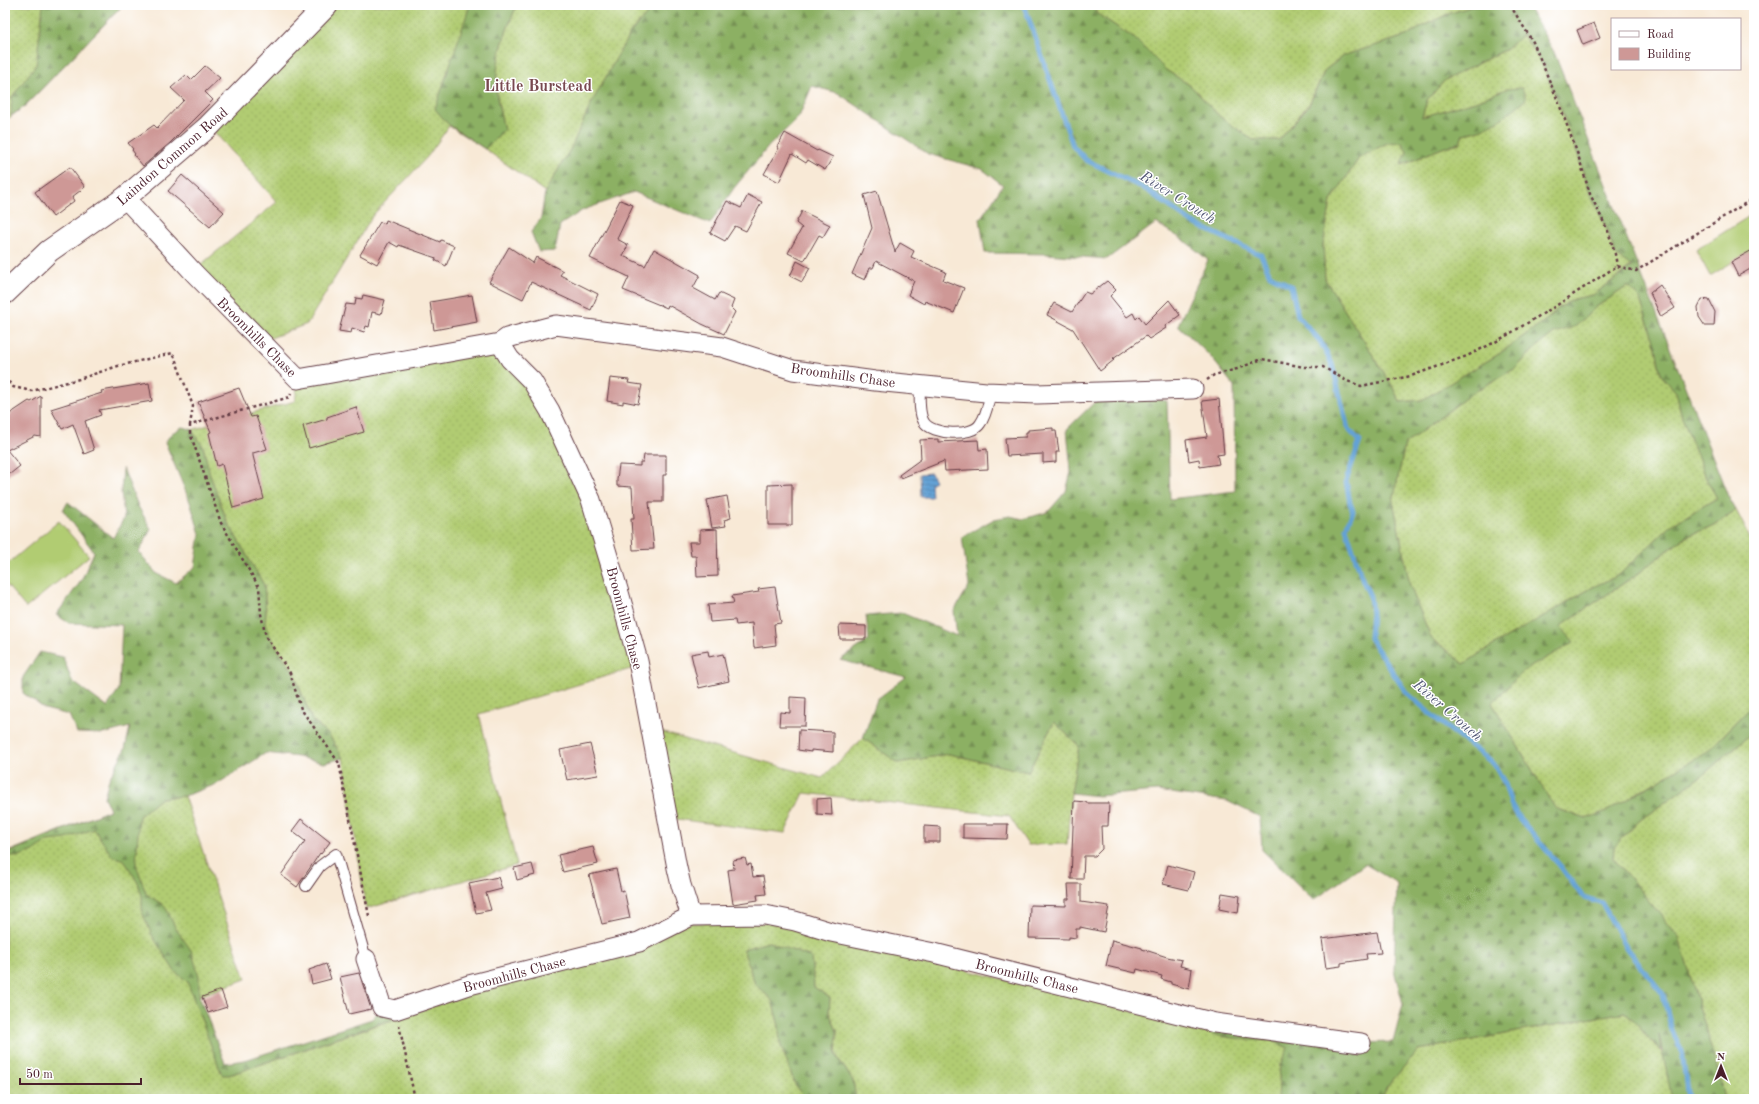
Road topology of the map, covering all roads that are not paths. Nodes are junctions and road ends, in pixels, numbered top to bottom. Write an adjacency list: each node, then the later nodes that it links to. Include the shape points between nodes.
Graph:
1 (327, 5): 2 (street, Laindon Common Road, via 209,126)
2 (125, 198): 3 (street, Laindon Common Road, via 49,251); 4 (street, Broomhills Chase, via 298,379)
3 (5, 293)
4 (500, 343): 5 (street, Broomhills Chase, via 507,338 556,325 722,347 793,370); 9 (street, Broomhills Chase, via 510,358 532,381 550,411 591,500 638,661 680,885)
5 (920, 385): 7 (street, Broomhills Chase); 7 (lane, via 922,418 925,424 931,429 947,432 970,431 980,425)
6 (1193, 389): 7 (street, Broomhills Chase, via 1037,394)
7 (991, 392)
8 (306, 886): 10 (lane, via 320,866 336,854)
9 (691, 916): 10 (street, Broomhills Chase, via 639,942 469,985 395,1010 382,1007); 11 (street, Broomhills Chase, via 758,915 796,921 832,932 942,955 1215,1023)
10 (366, 959)
11 (1362, 1043)

